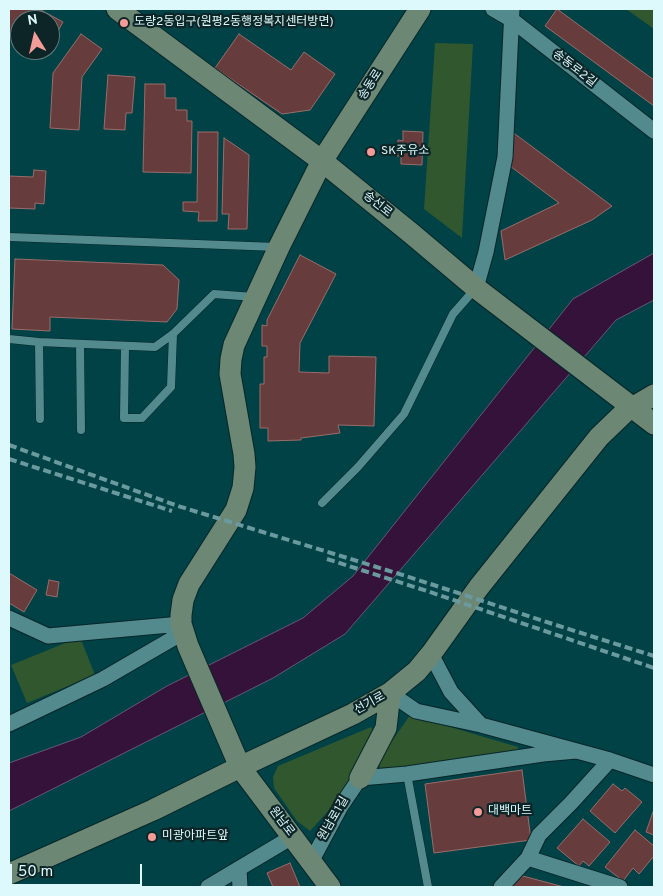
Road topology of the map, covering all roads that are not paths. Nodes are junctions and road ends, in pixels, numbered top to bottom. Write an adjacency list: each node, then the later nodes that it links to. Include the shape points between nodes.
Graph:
1 (117, 9): 6 (main road, 송선로)
2 (420, 9): 6 (main road, 송동로)
3 (493, 9): 4 (street, 송동로2길)
4 (512, 14): 5 (street, 송동로2길); 9 (street, via 505,157)
5 (654, 131)
6 (322, 161): 8 (main road, 송동로); 9 (main road, 송선로)
7 (9, 237): 8 (lane)
8 (279, 248): 10 (main road, 송동로)
9 (476, 288): 17 (main road, 송선로); 21 (lane, via 453,314 404,414)
10 (255, 297): 11 (lane, via 214,294); 23 (main road, 송동로, via 234,345 230,366 244,454 243,488 236,510 189,584 180,615)
11 (173, 334): 15 (lane, via 155,347); 15 (lane, via 171,387 142,418 124,418)
12 (9, 339): 13 (lane)
13 (38, 342): 14 (lane); 18 (lane)
14 (80, 344): 15 (lane); 20 (lane)
15 (124, 346)
16 (654, 395): 17 (main road, 선기로)
17 (632, 407): 19 (main road, 송선로); 24 (main road, 선기로, via 580,459 479,586)
18 (40, 419)
19 (654, 424)
20 (81, 430)
21 (322, 503)
22 (9, 618): 23 (street, via 48,636)
23 (183, 628): 26 (street, via 103,678); 30 (main road, 원남로)
24 (431, 654): 25 (main road, 선기로); 27 (street, via 451,692)
25 (390, 694): 27 (street, via 416,710); 30 (main road, 선기로, via 353,714); 33 (main road, via 386,728)
26 (9, 724)
27 (481, 726): 28 (street)
28 (576, 751): 29 (street); 31 (street)
29 (610, 760): 32 (street); 35 (street, via 540,835)
30 (237, 762): 34 (main road, 원남로); 38 (main road, 선기로, via 153,810)
31 (408, 774): 33 (street); 42 (lane)
32 (654, 775)
33 (360, 778): 36 (street, 원남로1길)
34 (292, 837): 36 (main road, 원남로); 37 (street)
35 (528, 858): 43 (street); 44 (street)
36 (311, 862): 41 (main road, 원남로)
37 (239, 869): 39 (street); 40 (street)
38 (9, 874)
39 (208, 887)
40 (240, 887)
41 (330, 887)
42 (428, 887)
43 (501, 887)
44 (620, 887)

